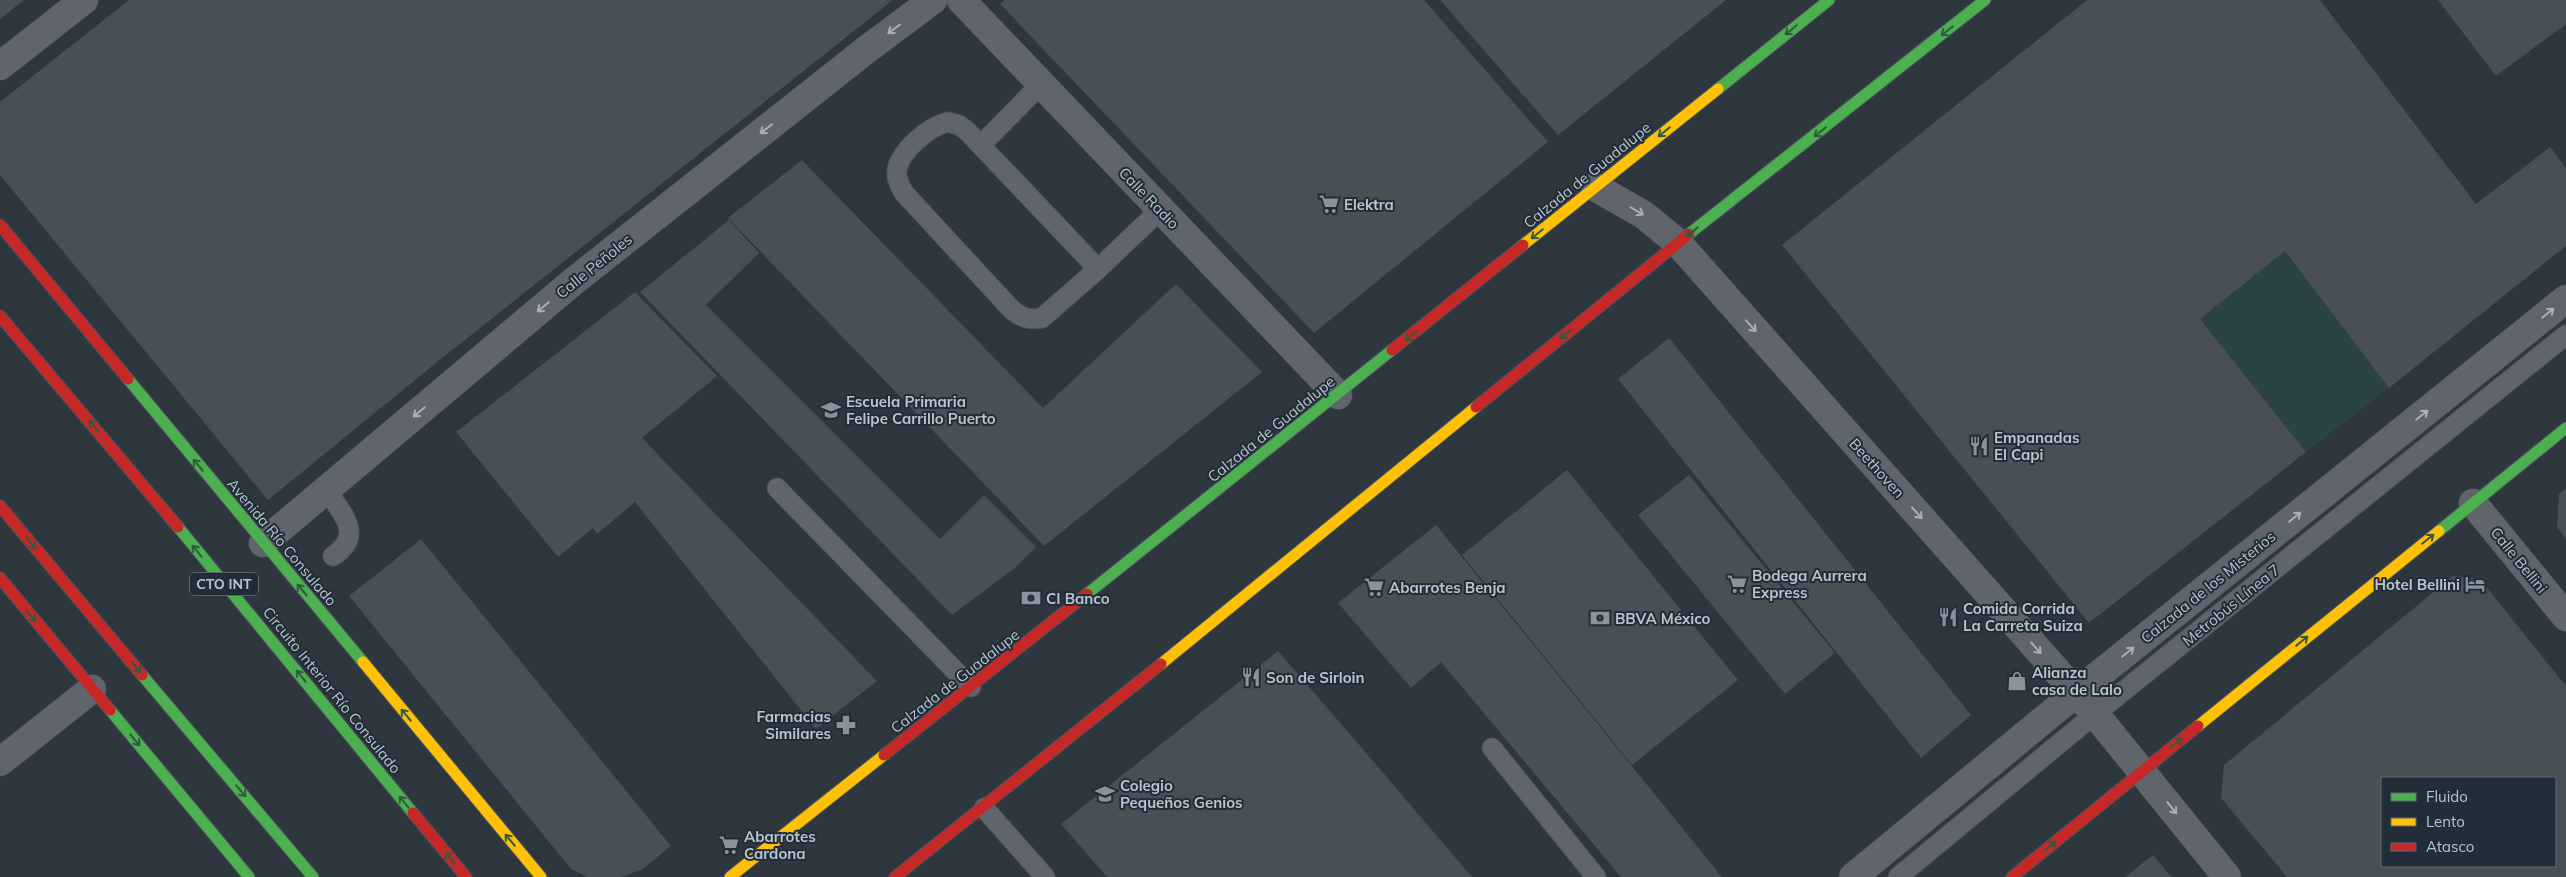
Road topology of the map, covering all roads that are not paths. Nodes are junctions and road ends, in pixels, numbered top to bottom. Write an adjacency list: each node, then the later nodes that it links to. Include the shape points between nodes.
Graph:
1 (84, 0): 6 (street)
2 (933, 0): 20 (street, Calle Peñoles, one-way to 20, via 574,280)
3 (961, 0): 7 (street, Calle Radio)
4 (1829, 0): 9 (main road, Calzada de Guadalupe, one-way to 9)
5 (1985, 0): 12 (main road, one-way to 12)
6 (0, 66)
7 (1041, 84): 8 (lane); 10 (street, Calle Radio)
8 (981, 145): 13 (lane); 13 (lane, via 959,125 937,124 898,162 898,184 1021,317 1042,318)
9 (1595, 187): 12 (street, Beethoven, one-way to 12, via 1644,215); 17 (main road, Calzada de Guadalupe, one-way to 17)
10 (1161, 209): 13 (lane); 17 (street, Calle Radio)
11 (0, 225): 23 (main road, Avenida Río Consulado, one-way to 11)
12 (1678, 243): 29 (street, Beethoven, one-way to 29); 34 (main road, one-way to 34)
13 (1098, 269)
14 (2566, 299): 29 (street, Calzada de los Misterios, one-way to 14)
15 (0, 316): 37 (main road, Circuito Interior Río Consulado / CTO INT, one-way to 15, via 118,454)
16 (2566, 335): 30 (lane, Metrobús Línea 7)
17 (1338, 395): 27 (main road, Calzada de Guadalupe)
18 (2566, 428): 21 (main road)
19 (777, 488): 27 (lane)
20 (326, 490): 23 (street, Calle Peñoles); 24 (lane, via 343,512 349,528 346,544)
21 (2473, 503): 26 (street, Calle Bellini); 33 (main road, one-way to 21)
22 (0, 506): 36 (main road, one-way to 36)
23 (263, 543): 38 (main road, Avenida Río Consulado, one-way to 23)
24 (333, 556)
25 (0, 578): 28 (main road, one-way to 28)
26 (2566, 617)
27 (972, 687): 39 (main road, Calzada de Guadalupe)
28 (92, 689): 32 (street); 35 (main road, one-way to 35)
29 (2076, 693): 30 (street, Beethoven); 43 (street, Calzada de los Misterios)
30 (2095, 714): 33 (street, Beethoven); 44 (lane, Metrobús Línea 7)
31 (1492, 748): 42 (lane)
32 (0, 762)
33 (2142, 770): 45 (main road, one-way to 33); 46 (street, Beethoven, one-way to 46)
34 (984, 808): 40 (main road); 41 (lane)
35 (249, 877)
36 (313, 877)
37 (466, 877)
38 (541, 877)
39 (730, 877)
40 (895, 877)
41 (1045, 877)
42 (1596, 877)
43 (1853, 877)
44 (1898, 877)
45 (2012, 877)
46 (2227, 877)

